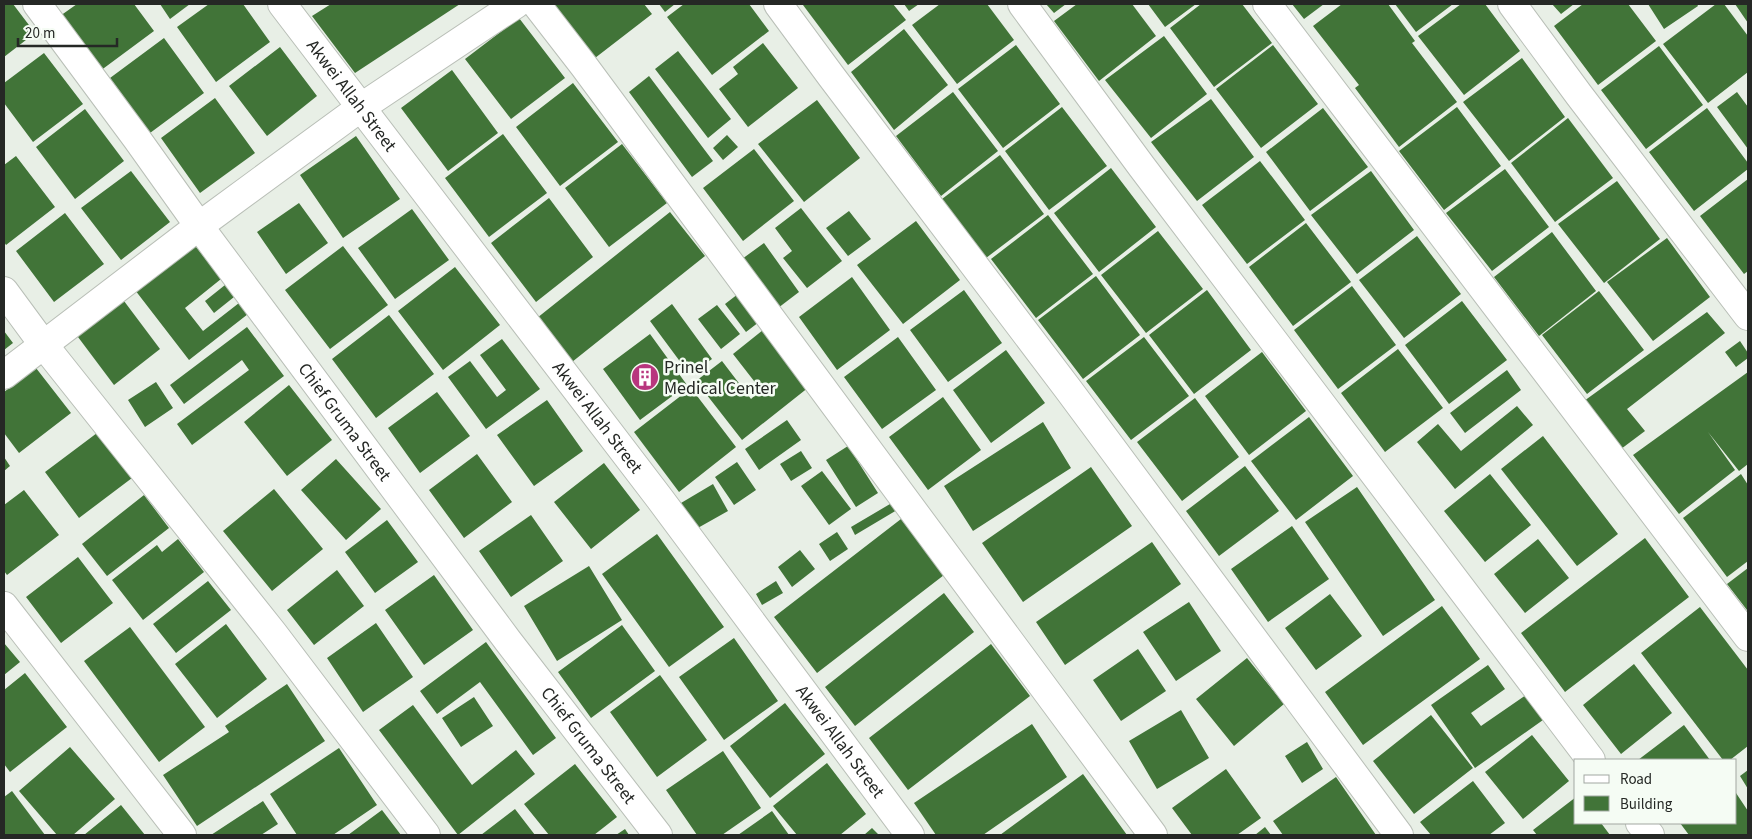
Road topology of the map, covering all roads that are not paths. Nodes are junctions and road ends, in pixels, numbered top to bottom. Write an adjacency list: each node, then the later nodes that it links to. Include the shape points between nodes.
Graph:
1 (37, 4): 10 (street, Chief Gruma Street)
2 (282, 4): 9 (street, Akwei Allah Street)
3 (516, 4): 9 (street)
4 (536, 4): 23 (street)
5 (778, 4): 24 (street)
6 (1022, 4): 17 (street)
7 (1267, 4): 16 (street)
8 (1512, 4): 12 (street)
9 (360, 108): 10 (street); 22 (street, Akwei Allah Street, via 654,491)
10 (199, 226): 13 (street); 21 (street, Chief Gruma Street, via 508,641)
11 (4, 291): 13 (street)
12 (1748, 316)
13 (43, 344): 14 (street); 20 (street, via 273,633)
14 (4, 375)
15 (4, 606): 19 (street)
16 (1748, 637)
17 (1590, 759)
18 (1641, 824): 25 (street)
19 (182, 835)
20 (426, 835)
21 (658, 835)
22 (910, 835)
23 (1153, 835)
24 (1399, 835)
25 (1650, 835)

